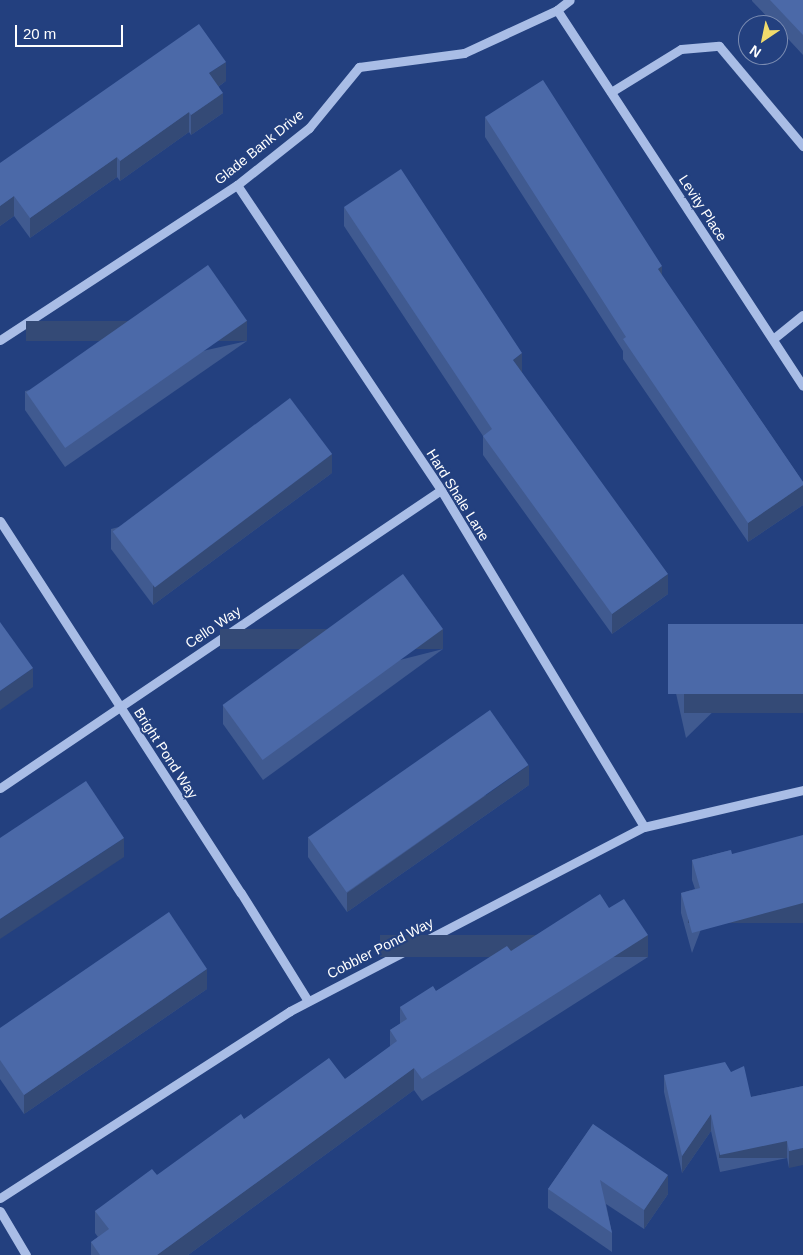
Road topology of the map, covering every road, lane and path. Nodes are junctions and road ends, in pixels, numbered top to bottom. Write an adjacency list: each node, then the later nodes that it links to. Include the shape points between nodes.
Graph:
1 (570, 0): 2 (street, Glade Bank Drive)
2 (557, 10): 3 (street, Levity Place); 5 (street, Glade Bank Drive, via 464,54 359,67 309,128)
3 (611, 92): 4 (street, via 681,49 719,46); 7 (street, Levity Place)
4 (803, 146)
5 (237, 185): 8 (street, Glade Bank Drive); 10 (street, Hard Shale Lane)
6 (803, 315): 7 (street)
7 (773, 339): 9 (street, Levity Place)
8 (0, 340)
9 (803, 386)
10 (441, 490): 12 (street, Cello Way); 15 (street, Hard Shale Lane)
11 (0, 521): 12 (street, Bright Pond Way)
12 (120, 707): 13 (street, Cello Way); 16 (street, Bright Pond Way)
13 (0, 788)
14 (803, 790): 15 (street, Cobbler Pond Way)
15 (644, 826): 16 (street, Cobbler Pond Way)
16 (308, 1001): 17 (street, Cobbler Pond Way)
17 (0, 1198)
18 (0, 1210): 19 (street)
19 (26, 1255)

